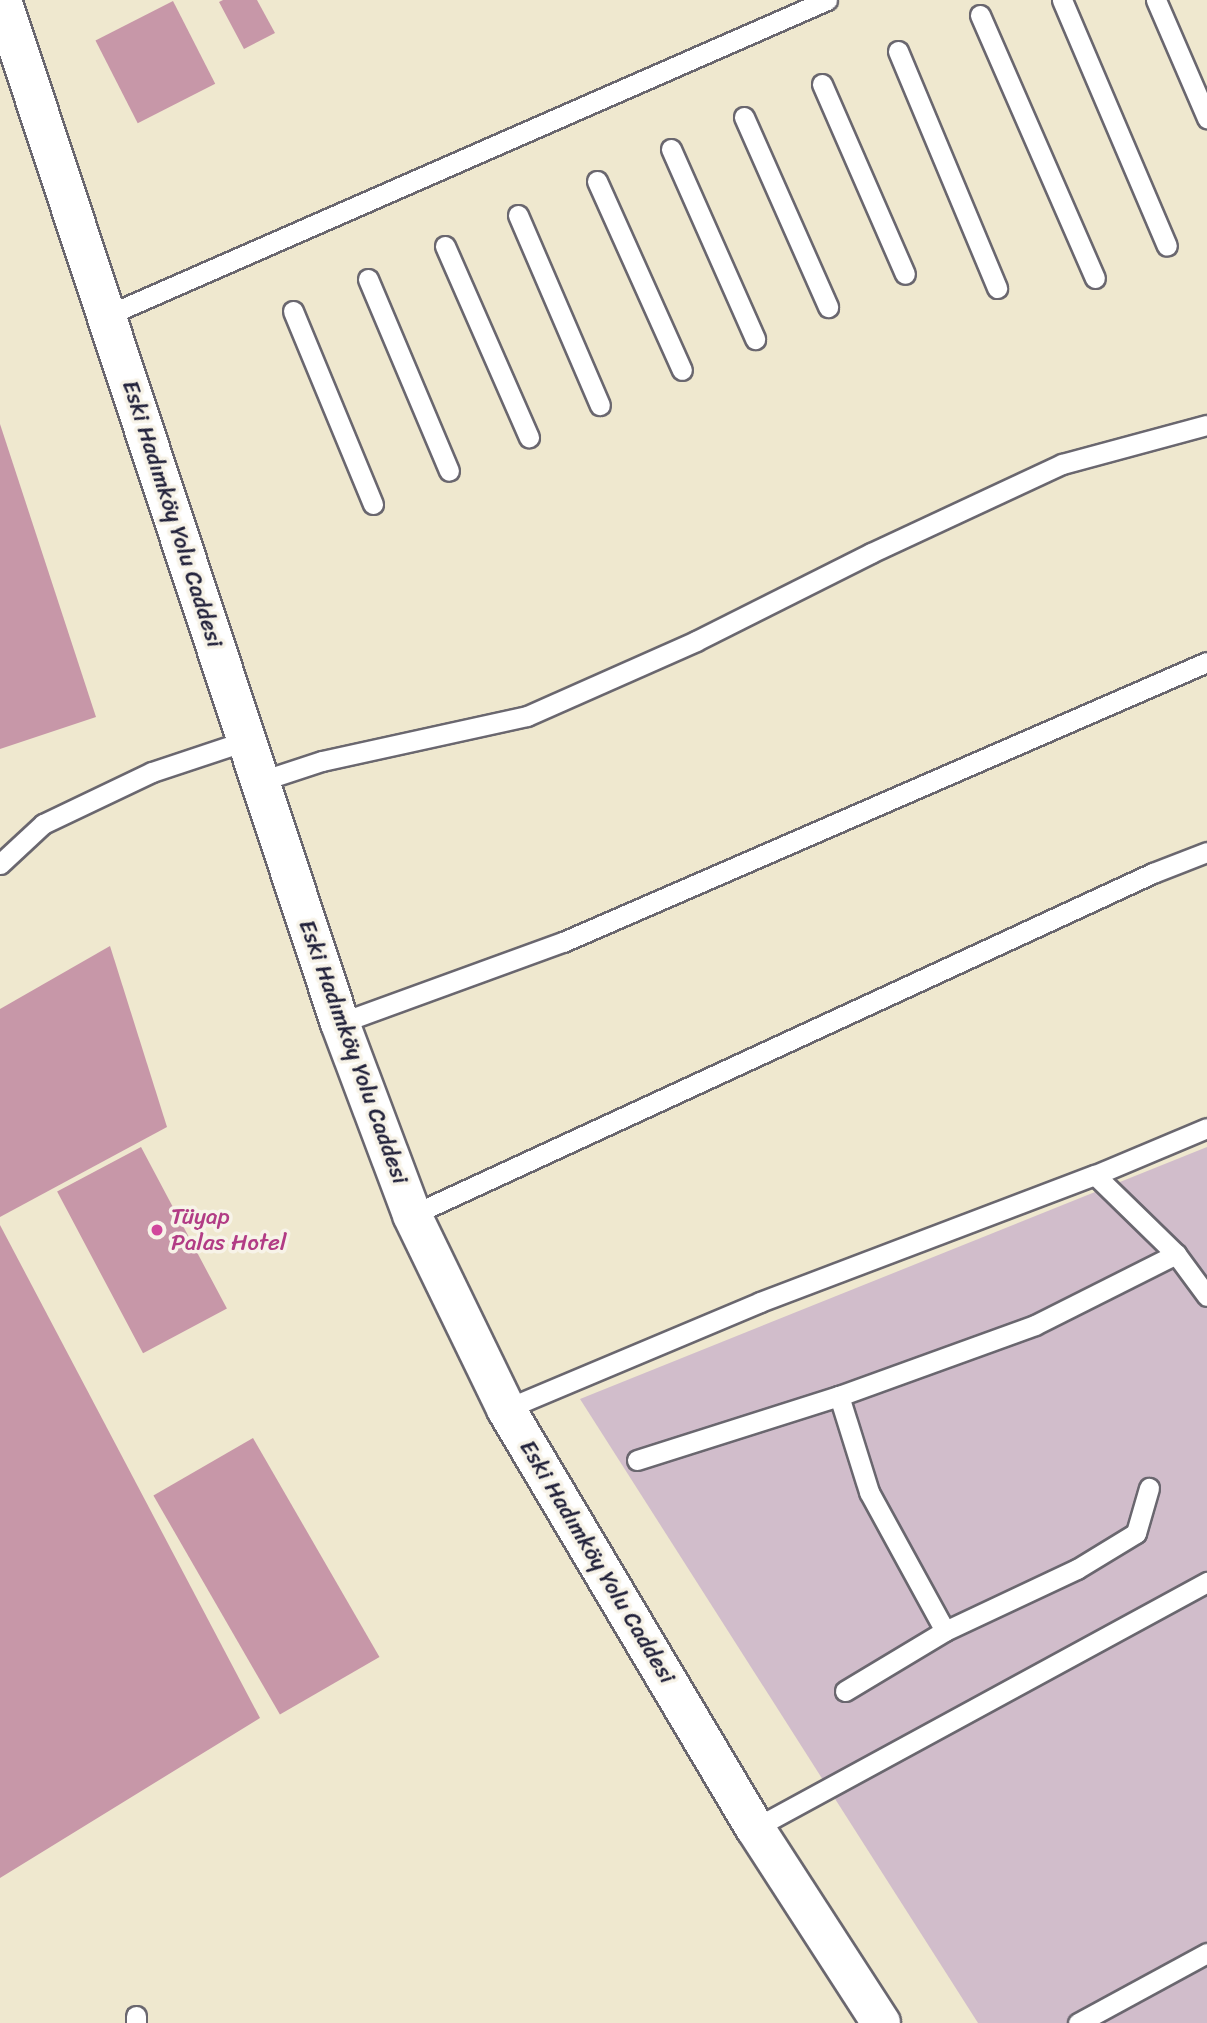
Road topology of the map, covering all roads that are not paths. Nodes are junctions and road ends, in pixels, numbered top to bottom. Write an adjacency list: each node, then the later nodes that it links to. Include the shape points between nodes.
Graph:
1 (2, 0): 21 (street, Eski Hadımköy Yolu Caddesi)
2 (827, 0): 21 (lane)
3 (1062, 0): 14 (lane)
4 (1156, 0): 9 (lane)
5 (980, 15): 16 (lane)
6 (898, 51): 18 (lane)
7 (821, 84): 15 (lane)
8 (744, 117): 19 (lane)
9 (1207, 118)
10 (671, 149): 22 (lane)
11 (597, 181): 23 (lane)
12 (518, 215): 24 (lane)
13 (445, 246): 26 (lane)
14 (1167, 246)
15 (905, 274)
16 (1095, 278)
17 (368, 279): 27 (lane)
18 (997, 288)
19 (828, 307)
20 (293, 312): 28 (lane)
21 (108, 314): 30 (street, Eski Hadımköy Yolu Caddesi)
22 (755, 339)
23 (682, 370)
24 (600, 405)
25 (1207, 425): 31 (lane, via 1062,464 695,641 527,716 322,761)
26 (528, 437)
27 (449, 471)
28 (373, 504)
29 (1206, 665): 34 (lane, via 563,942)
30 (248, 740): 31 (street, Eski Hadımköy Yolu Caddesi); 33 (lane, via 152,772 43,824)
31 (261, 781): 34 (street, Eski Hadımköy Yolu Caddesi)
32 (1207, 852): 37 (lane)
33 (0, 864)
34 (340, 1023): 37 (street, Eski Hadımköy Yolu Caddesi)
35 (1207, 1128): 36 (lane)
36 (1095, 1175): 38 (lane); 41 (lane, via 760,1302)
37 (412, 1216): 41 (street, Eski Hadımköy Yolu Caddesi)
38 (1176, 1254): 39 (lane); 40 (lane, via 1035,1325)
39 (1207, 1296)
40 (839, 1396): 42 (lane); 45 (lane, via 869,1492)
41 (506, 1409): 47 (street, Eski Hadımköy Yolu Caddesi)
42 (636, 1460)
43 (1149, 1488): 45 (lane, via 1136,1533 1077,1569)
44 (1207, 1582): 47 (lane)
45 (945, 1631): 46 (lane)
46 (845, 1691)
47 (754, 1828): 49 (street, Eski Hadımköy Yolu Caddesi)
48 (1207, 1953): 50 (lane)
49 (881, 2023)
50 (1078, 2023)

